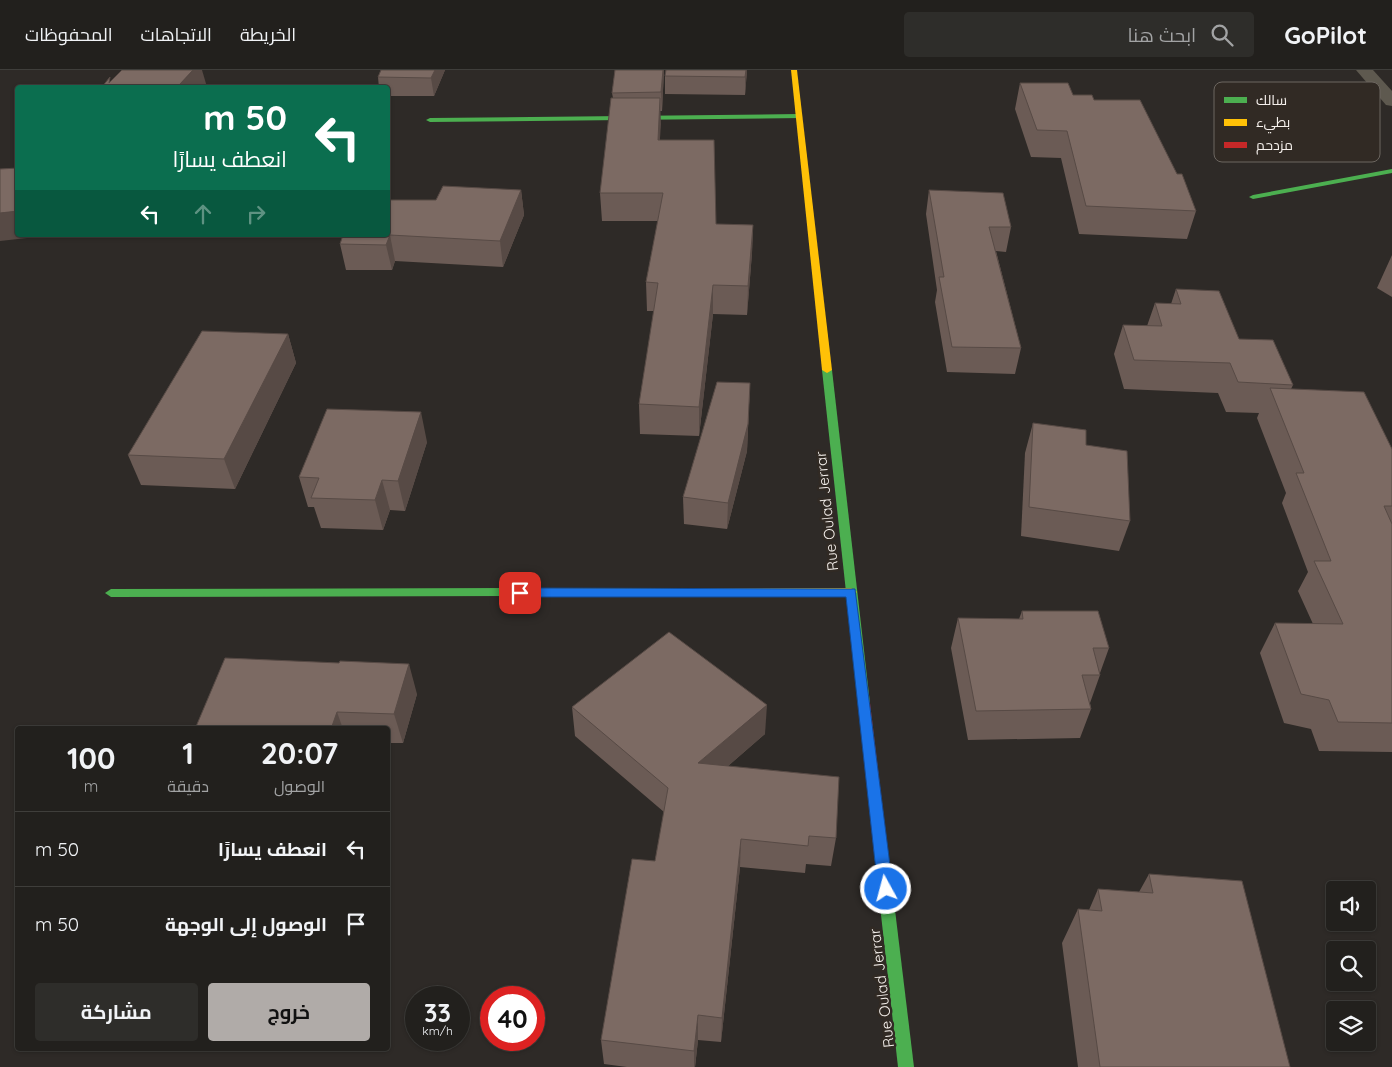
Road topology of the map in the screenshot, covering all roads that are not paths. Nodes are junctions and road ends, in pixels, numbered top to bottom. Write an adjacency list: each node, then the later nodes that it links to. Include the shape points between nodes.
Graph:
1 (794, 70): 6 (street, Rue Oulad Jerrar)
2 (1364, 70): 3 (street)
3 (1375, 82)
4 (1380, 88): 5 (street)
5 (1392, 101)
6 (799, 116): 7 (street); 10 (street, Rue Oulad Jerrar)
7 (430, 120)
8 (1392, 171): 9 (street)
9 (1253, 197)
10 (851, 592): 11 (street); 12 (street, Rue Oulad Jerrar)
11 (111, 593)
12 (906, 1067)

